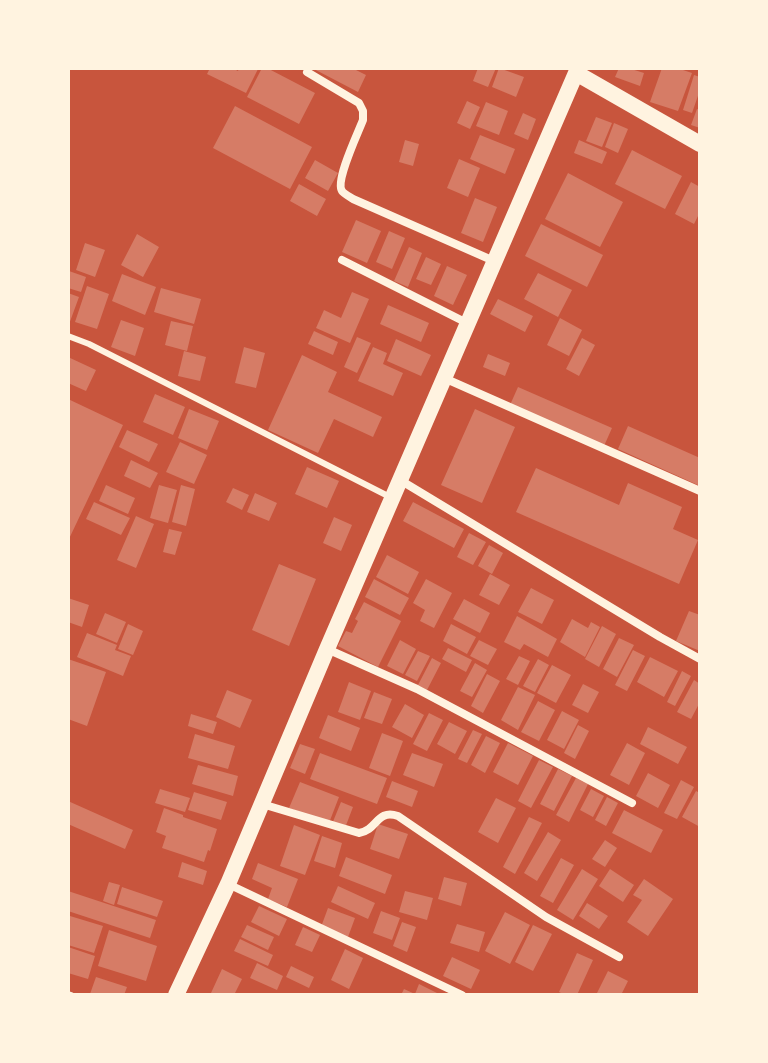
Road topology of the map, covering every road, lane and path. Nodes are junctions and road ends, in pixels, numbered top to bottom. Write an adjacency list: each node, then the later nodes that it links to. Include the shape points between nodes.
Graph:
1 (577, 70): 3 (main road); 5 (main road)
2 (307, 72): 5 (street, via 359,103 363,111 341,191)
3 (700, 144)
4 (342, 260): 6 (street)
5 (495, 262): 6 (main road)
6 (467, 323): 8 (main road)
7 (68, 336): 11 (lane)
8 (443, 378): 9 (main road); 10 (street)
9 (400, 480): 11 (main road); 13 (street)
10 (700, 491)
11 (392, 498): 12 (main road)
12 (327, 649): 14 (street, via 417,689); 15 (main road)
13 (700, 659)
14 (632, 803)
15 (261, 804): 16 (main road); 17 (street, via 359,833 384,814 398,816 546,917)
16 (228, 884): 18 (main road); 19 (street)
17 (619, 957)
18 (176, 995)
19 (462, 995)

